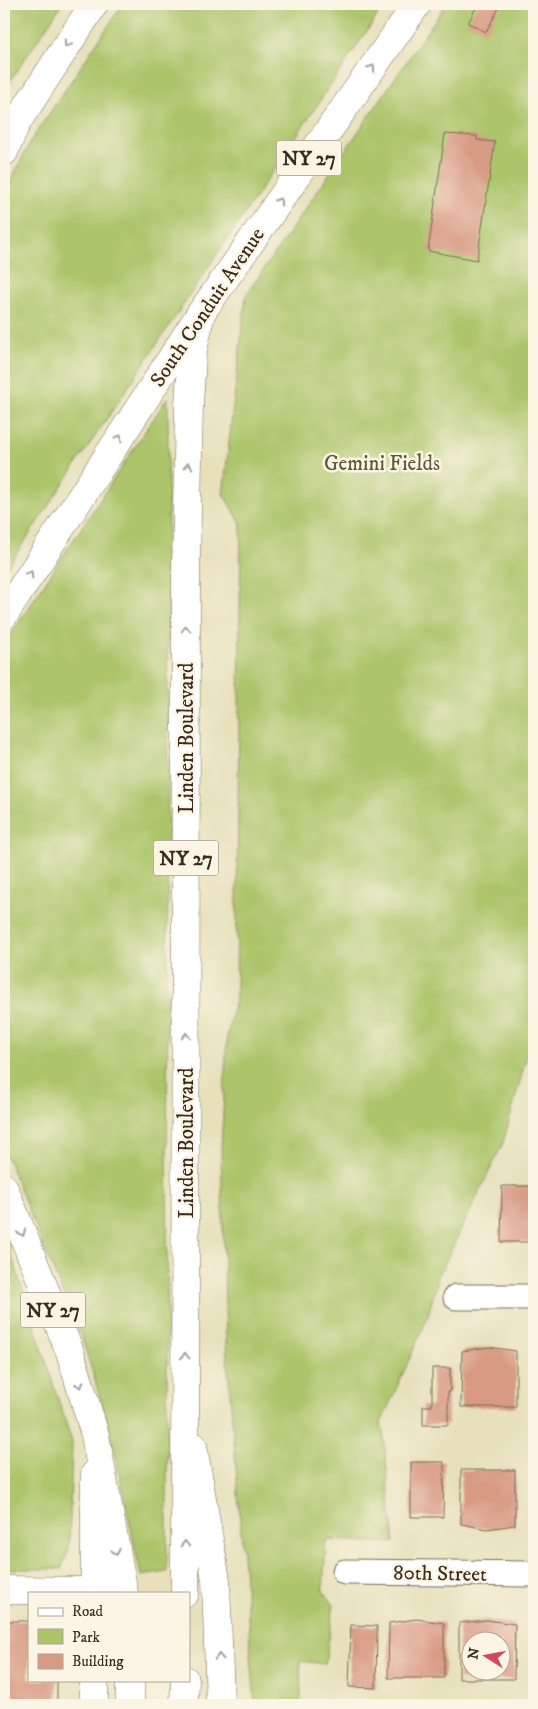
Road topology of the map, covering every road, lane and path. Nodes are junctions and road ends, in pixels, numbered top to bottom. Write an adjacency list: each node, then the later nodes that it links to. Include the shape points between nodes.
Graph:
1 (94, 4): 3 (main road, one-way to 3)
2 (417, 4): 5 (main road, South Conduit Avenue / NY 27, one-way to 2)
3 (10, 132): 4 (main road)
4 (4, 152)
5 (201, 313): 6 (main road, South Conduit Avenue, one-way to 5); 10 (main road, Linden Boulevard / NY 27, one-way to 5, via 186,557 192,355)
6 (4, 615)
7 (4, 1188): 11 (main road, NY 27, one-way to 11, via 70,1352)
8 (456, 1297): 9 (street)
9 (534, 1298)
10 (185, 1405): 17 (main road, Linden Boulevard / NY 27, one-way to 10); 24 (main road, Linden Boulevard, one-way to 10, via 216,1580)
11 (95, 1435): 15 (main road); 16 (main road, NY 27, one-way to 16)
12 (345, 1572): 13 (street, 80th Street)
13 (534, 1574)
14 (4, 1590): 15 (main road)
15 (95, 1592): 16 (main road)
16 (124, 1592)
17 (185, 1592)
18 (94, 1682): 21 (main road)
19 (130, 1682): 22 (main road)
20 (185, 1682): 23 (main road)
21 (94, 1705)
22 (130, 1705)
23 (184, 1705)
24 (220, 1705)

